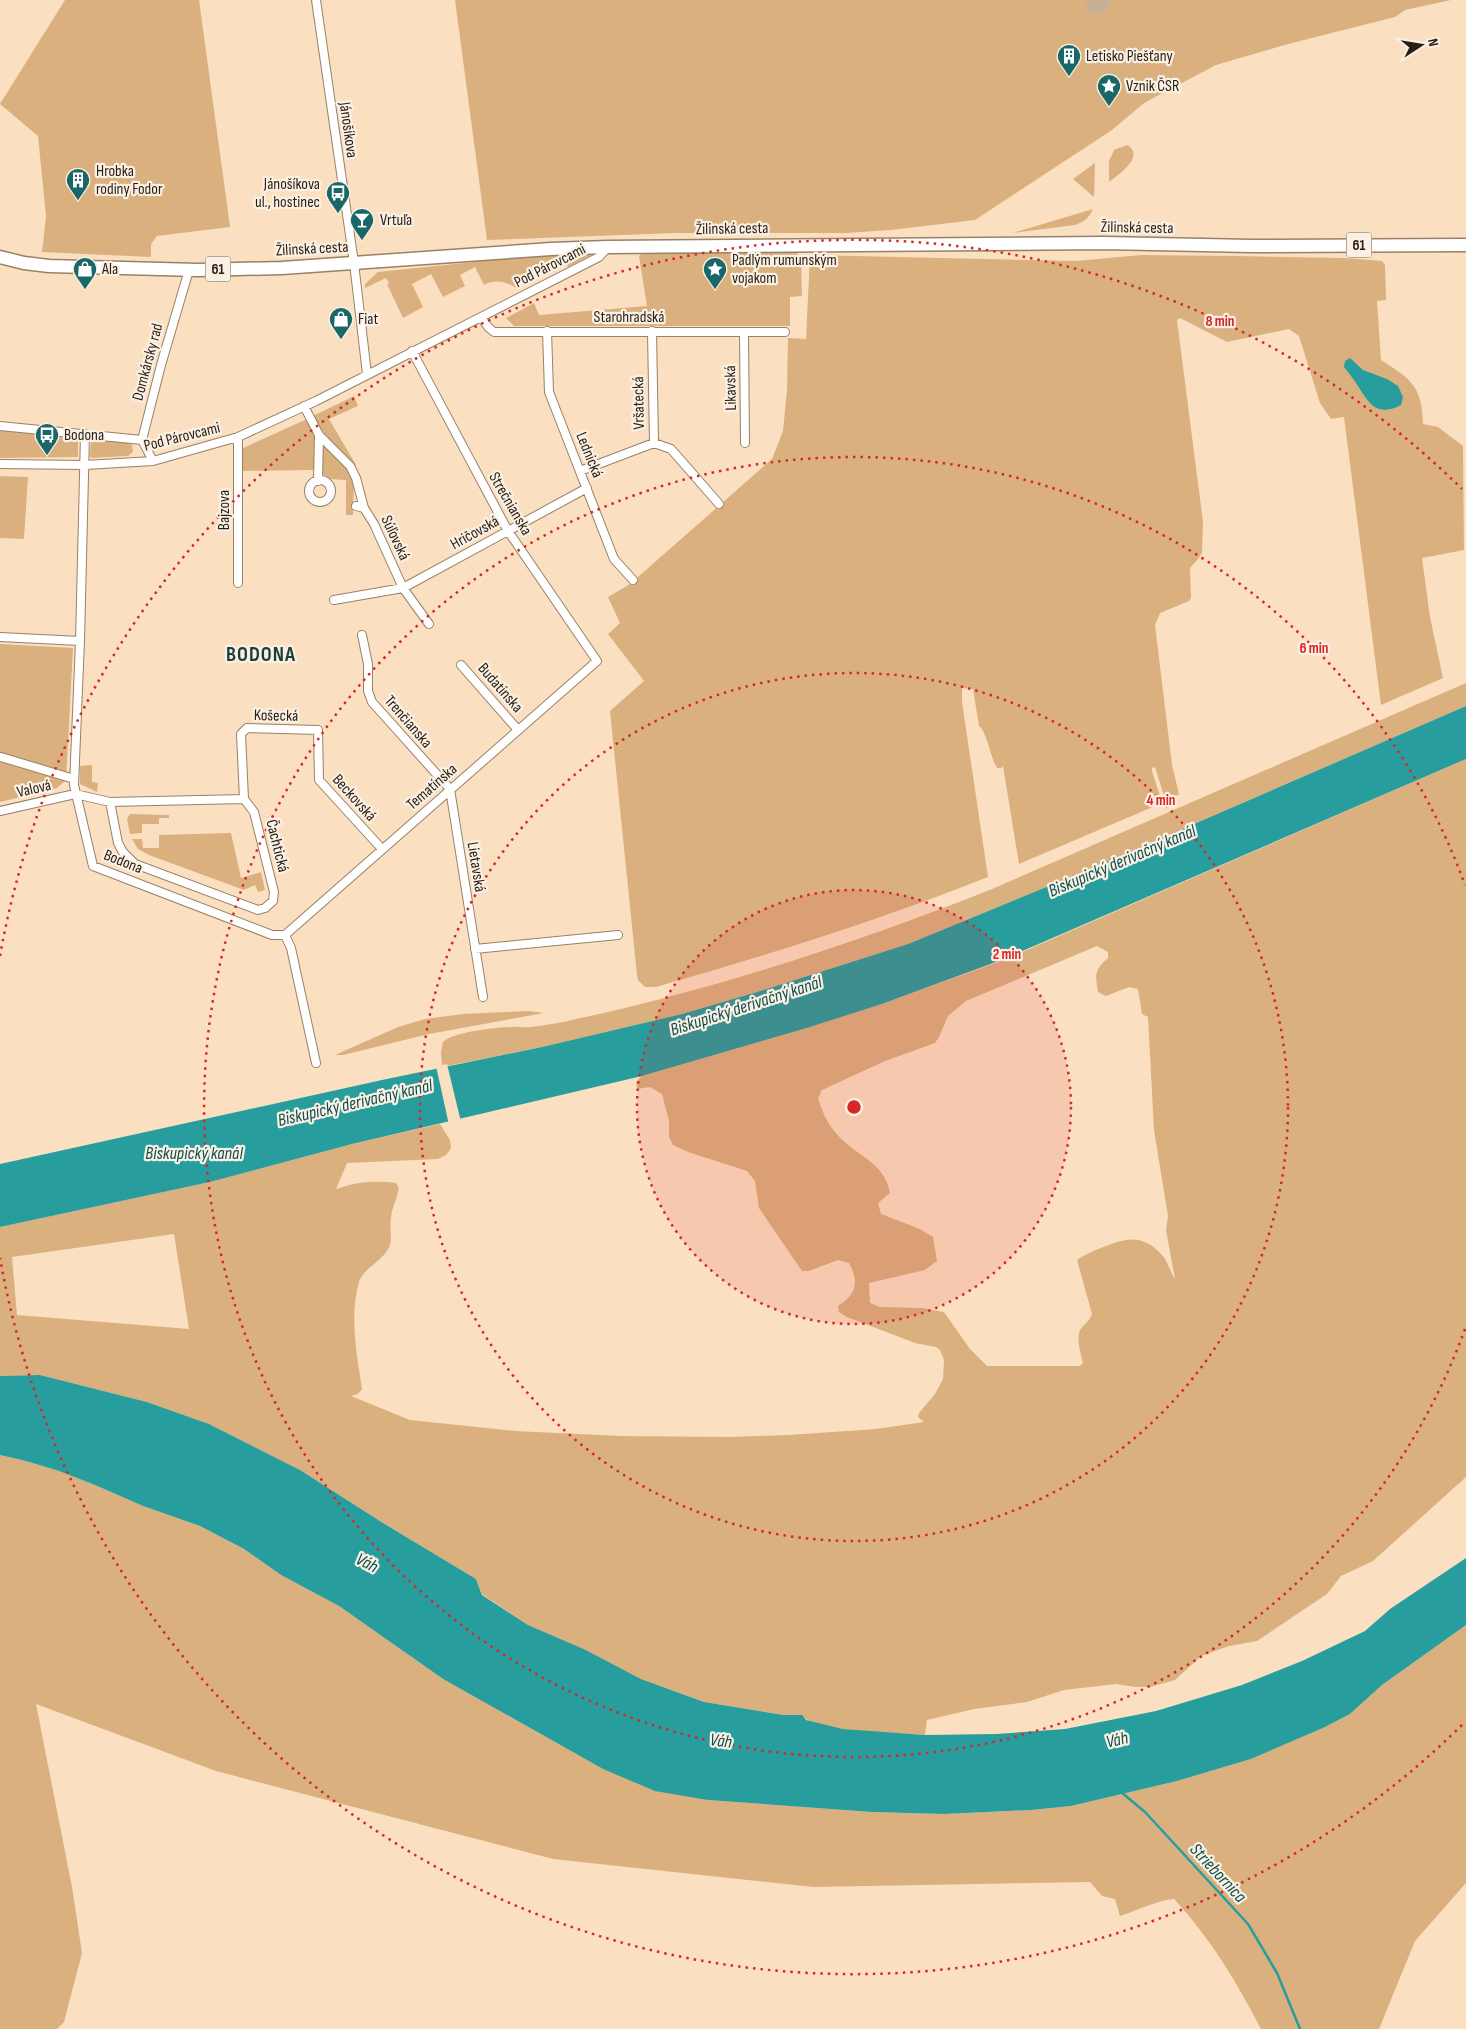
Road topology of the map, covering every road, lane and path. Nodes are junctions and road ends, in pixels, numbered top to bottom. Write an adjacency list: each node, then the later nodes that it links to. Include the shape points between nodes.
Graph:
1 (316, 0): 5 (street, Jánošíkova)
2 (608, 246): 3 (main road, Žilinská cesta / 61, via 1095,243); 5 (main road, Žilinská cesta / 61); 7 (street, Pod Párovcami, via 599,257)
3 (1466, 246)
4 (0, 257): 6 (main road, Žilinská cesta / 61, via 58,266)
5 (354, 263): 6 (main road, Žilinská cesta / 61); 13 (street)
6 (189, 270): 19 (street, Domkársky rad)
7 (481, 317): 8 (street, Starohradská, via 494,332); 12 (street, Pod Párovcami)
8 (547, 331): 9 (street, Starohradská); 25 (street, Lednická, via 549,392)
9 (652, 331): 10 (street, Starohradská); 20 (street, Vršatecká)
10 (744, 332): 11 (street, Starohradská); 21 (street, Likavská)
11 (784, 332)
12 (412, 351): 13 (street, Pod Párovcami); 29 (street, Strečnianska)
13 (367, 374): 14 (street, Pod Párovcami)
14 (304, 406): 17 (street); 18 (street, Pod Párovcami)
15 (0, 426): 16 (street)
16 (85, 434): 19 (street); 24 (street, Bodona)
17 (319, 435): 26 (street); 32 (street, Súľovská, via 350,466 356,478 360,507 374,524)
18 (238, 437): 22 (street, Pod Párovcami); 31 (street, Bajzova)
19 (142, 440): 22 (street)
20 (654, 443): 25 (street); 28 (street, Vršatecká, via 671,449)
21 (745, 443)
22 (153, 461): 24 (street, Pod Párovcami)
23 (0, 464): 24 (street, Pod Párovcami)
24 (85, 465): 37 (street, Bodona)
25 (580, 471): 27 (street, Lednická)
26 (318, 481)
27 (587, 488): 29 (street, Hričovská); 30 (street, Lednická, via 614,559)
28 (719, 504)
29 (508, 531): 32 (street, Hričovská); 38 (street, Strečnianska)
30 (633, 580)
31 (238, 583)
32 (403, 588): 33 (street); 34 (street, Súľovská)
33 (334, 600)
34 (429, 624)
35 (362, 635): 44 (street, Trenčianska, via 372,702)
36 (0, 637): 37 (street)
37 (80, 641): 43 (street, Bodona)
38 (597, 661): 41 (street, Tematínska)
39 (461, 665): 41 (street, Budatínska)
40 (318, 730): 46 (street, Košecká, via 247,728 241,734); 49 (street, Beckovská, via 319,780)
41 (518, 730): 44 (street, Tematínska)
42 (1, 757): 43 (street)
43 (74, 779): 45 (street, Bodona)
44 (450, 790): 49 (street, Tematínska); 54 (street, Lietavská)
45 (75, 794): 47 (street); 48 (street, Valová); 51 (street, Bodona, via 93,866)
46 (244, 799): 47 (street); 50 (street, Čachtická, via 254,812 274,892 273,901 258,910)
47 (110, 802): 50 (street, Čachtická, via 118,843 134,864)
48 (0, 811)
49 (382, 849): 52 (street, Tematínska)
50 (203, 891): 51 (street)
51 (198, 906): 52 (street, Bodona, via 272,935)
52 (285, 935): 56 (street, via 291,948)
53 (618, 935): 54 (street)
54 (475, 949): 55 (street, Lietavská)
55 (483, 997)
56 (316, 1063)

